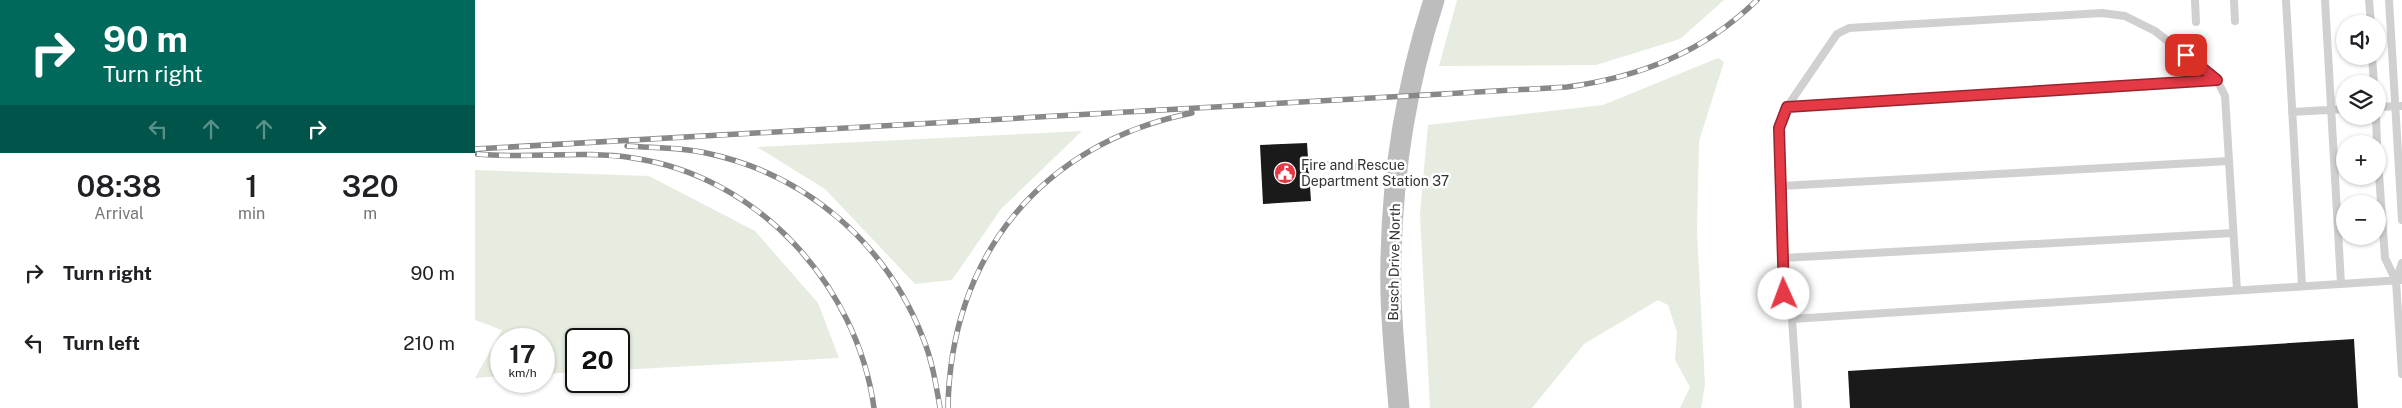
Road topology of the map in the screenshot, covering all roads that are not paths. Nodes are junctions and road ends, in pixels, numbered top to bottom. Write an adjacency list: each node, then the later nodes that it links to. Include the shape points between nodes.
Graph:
1 (1433, 0): 20 (street, Busch Drive North, via 1407,95)
2 (2195, 0): 9 (lane)
3 (2234, 0): 10 (lane)
4 (2286, 0): 17 (lane)
5 (2325, 0): 15 (lane)
6 (2369, 0): 8 (lane)
7 (2389, 0): 12 (lane)
8 (2370, 15)
9 (2196, 22)
10 (2235, 22)
11 (2217, 80): 13 (lane); 13 (lane, via 2155,31 2125,16 2102,13 1849,28 1837,34); 18 (lane, via 2225,96)
12 (2399, 106): 14 (lane); 23 (lane)
13 (1787, 107): 22 (lane, via 1779,128)
14 (2386, 107)
15 (2331, 110): 16 (lane); 17 (lane); 28 (lane)
16 (2336, 110)
17 (2292, 112): 29 (lane)
18 (2229, 161): 22 (lane); 24 (lane)
19 (1322, 165): 20 (lane)
20 (1398, 168): 33 (street, Busch Drive North, via 1391,294)
21 (2380, 185): 27 (lane, via 2385,258)
22 (1781, 186): 25 (lane)
23 (2402, 220)
24 (2233, 233): 25 (lane); 30 (lane)
25 (1783, 258): 31 (lane, via 1784,294)
26 (2402, 263): 27 (lane)
27 (2399, 280): 28 (lane); 32 (lane)
28 (2341, 284): 29 (lane)
29 (2302, 286): 30 (lane)
30 (2237, 290): 31 (lane)
31 (1792, 319): 34 (lane)
32 (2402, 374)
33 (1399, 408)
34 (1798, 408)

